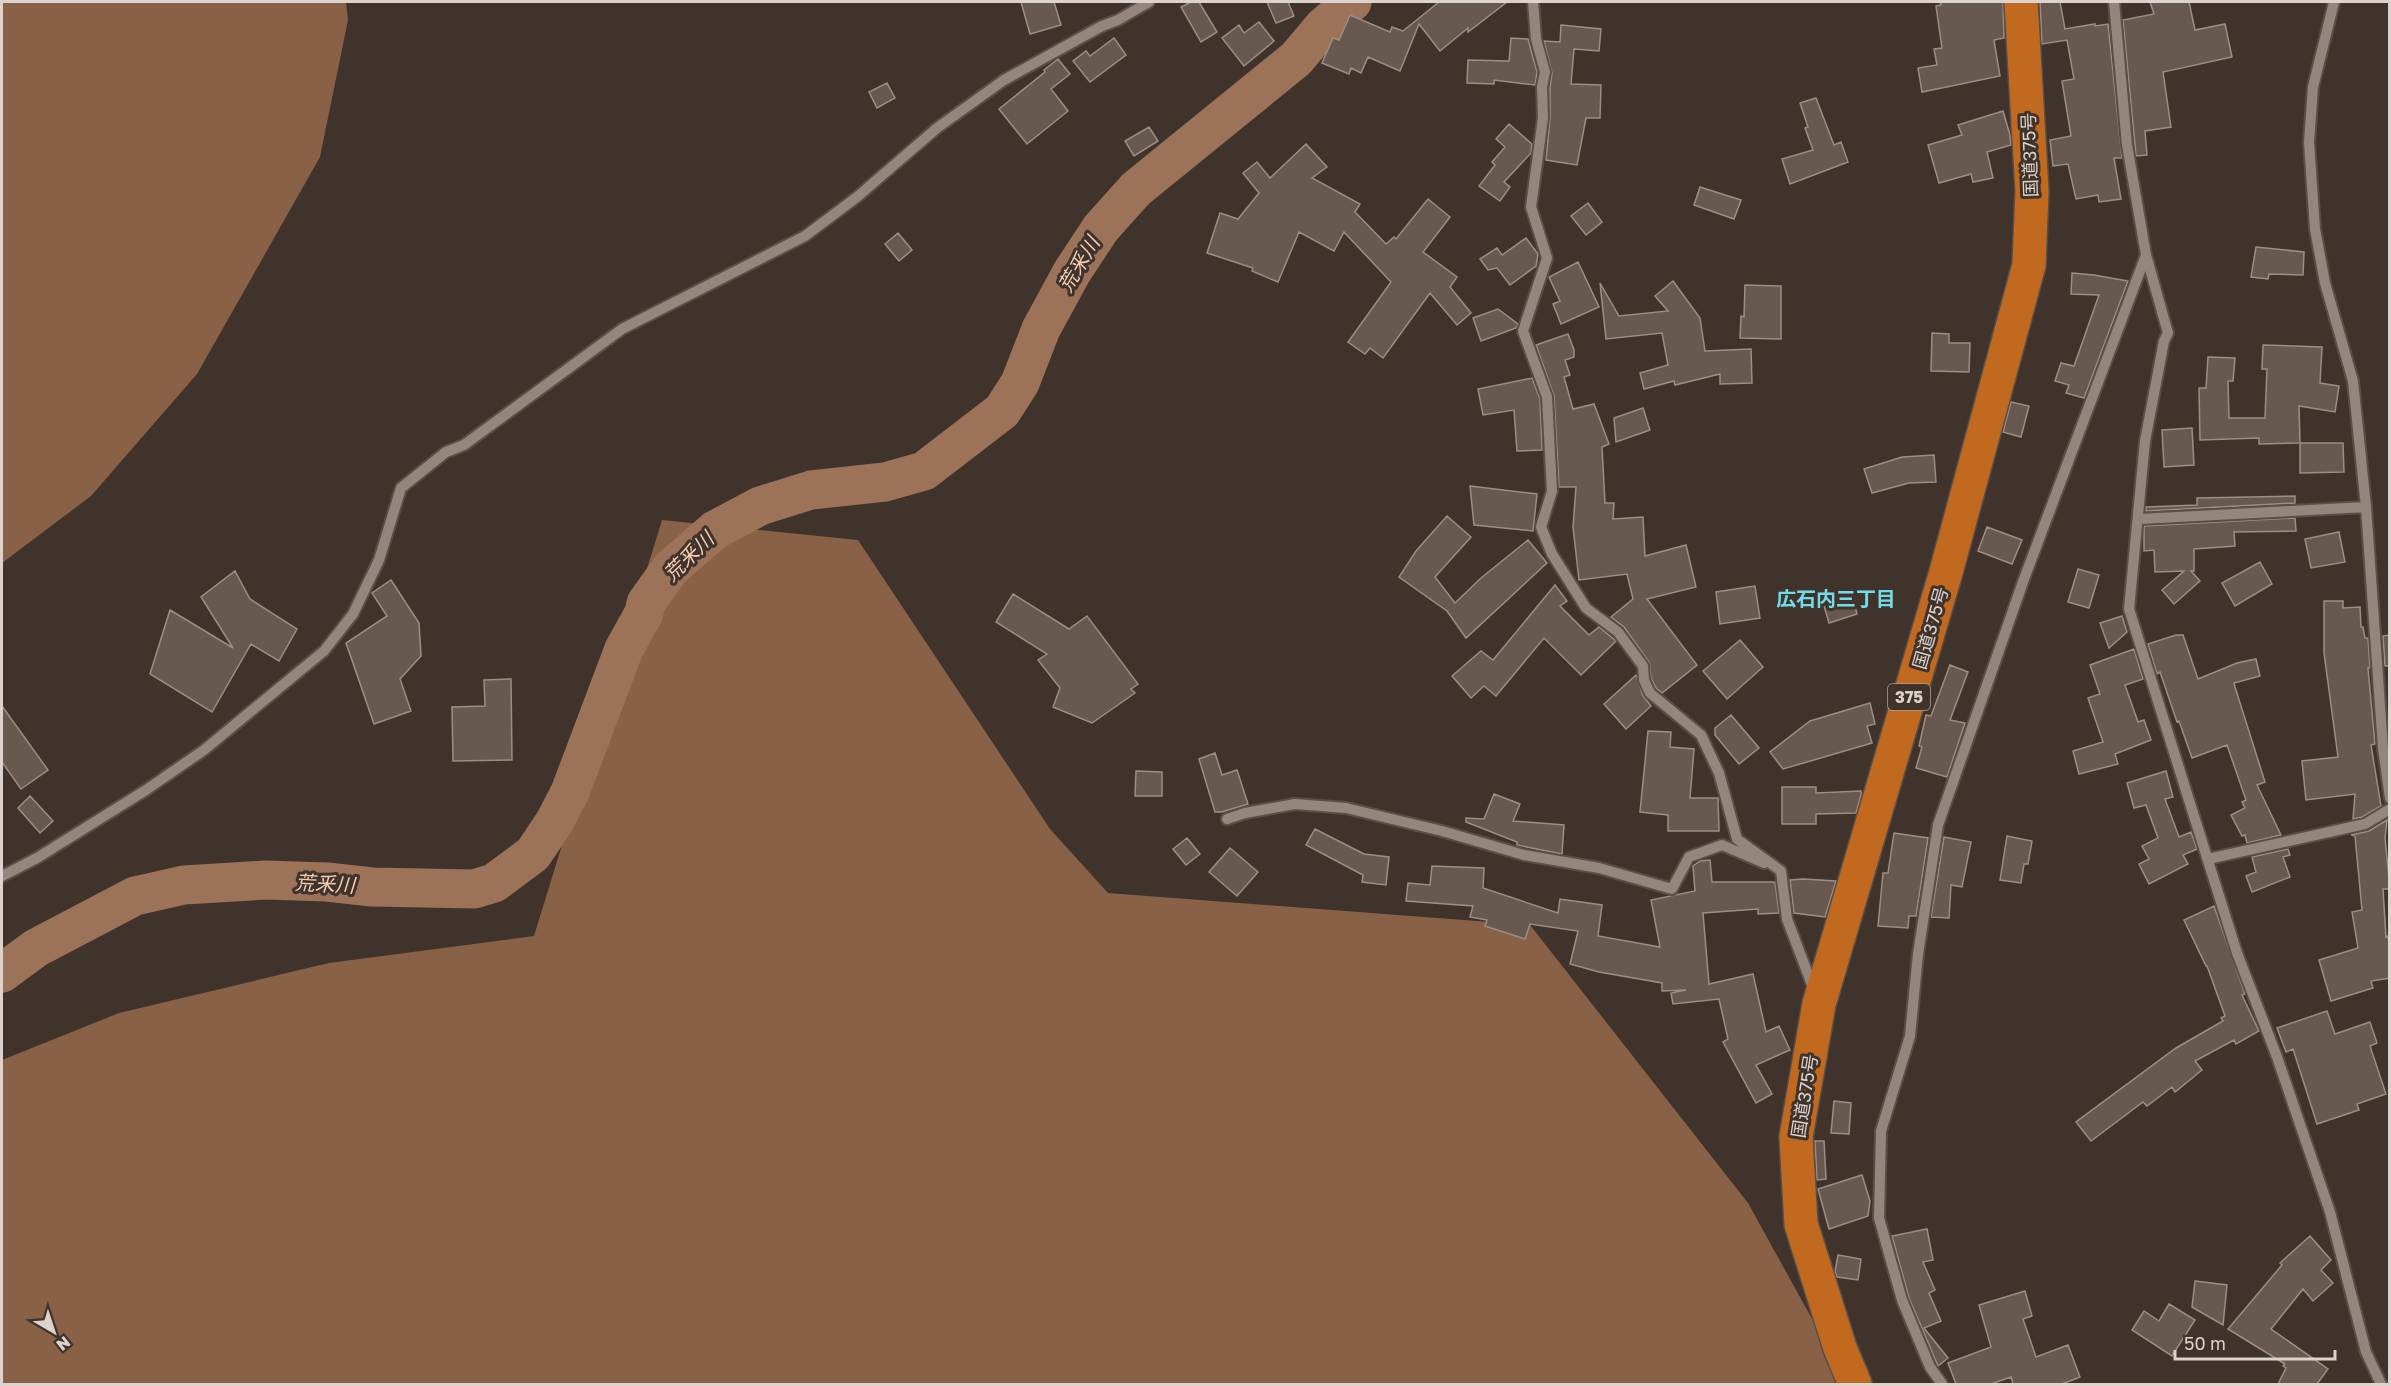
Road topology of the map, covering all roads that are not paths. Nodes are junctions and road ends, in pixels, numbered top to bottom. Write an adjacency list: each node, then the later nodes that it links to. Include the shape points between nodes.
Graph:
1 (1149, 2): 14 (street, via 1004,80 937,128 805,236 622,329 464,445 446,452 401,488 375,569 353,614 324,651 204,750 37,858)
2 (1533, 2): 13 (street, via 1536,39 1545,72 1544,118 1531,207 1547,258 1523,331 1547,398 1552,491 1541,527 1552,554 1586,608 1618,632 1643,666 1650,693 1701,735 1719,773 1737,838)
3 (2021, 2): 15 (highway, 国道375号 / 375, via 2032,191 2029,265 1946,572)
4 (2114, 2): 6 (street, via 2127,145)
5 (2334, 2): 7 (street, via 2313,87 2309,142 2315,229 2325,283 2353,381)
6 (2146, 255): 8 (street, via 2168,333 2145,441); 17 (street, via 2024,579 1938,825 1910,1036 1881,1131 1879,1218 1902,1300 1930,1366)
7 (2366, 507): 8 (street); 9 (street)
8 (2139, 519): 12 (street, via 2129,609)
9 (2390, 798)
10 (2390, 809): 12 (street, via 2365,824)
11 (1227, 819): 13 (street, via 1294,804 1346,808 1672,889 1689,857 1722,845)
12 (2208, 859): 18 (street, via 2237,953 2330,1212 2366,1352)
13 (1781, 871): 15 (street, via 1787,920)
14 (2, 876)
15 (1819, 1004): 16 (highway, 国道375号 / 375, via 1796,1137 1802,1224 1840,1348)
16 (1856, 1384)
17 (1942, 1384)
18 (2381, 1384)

